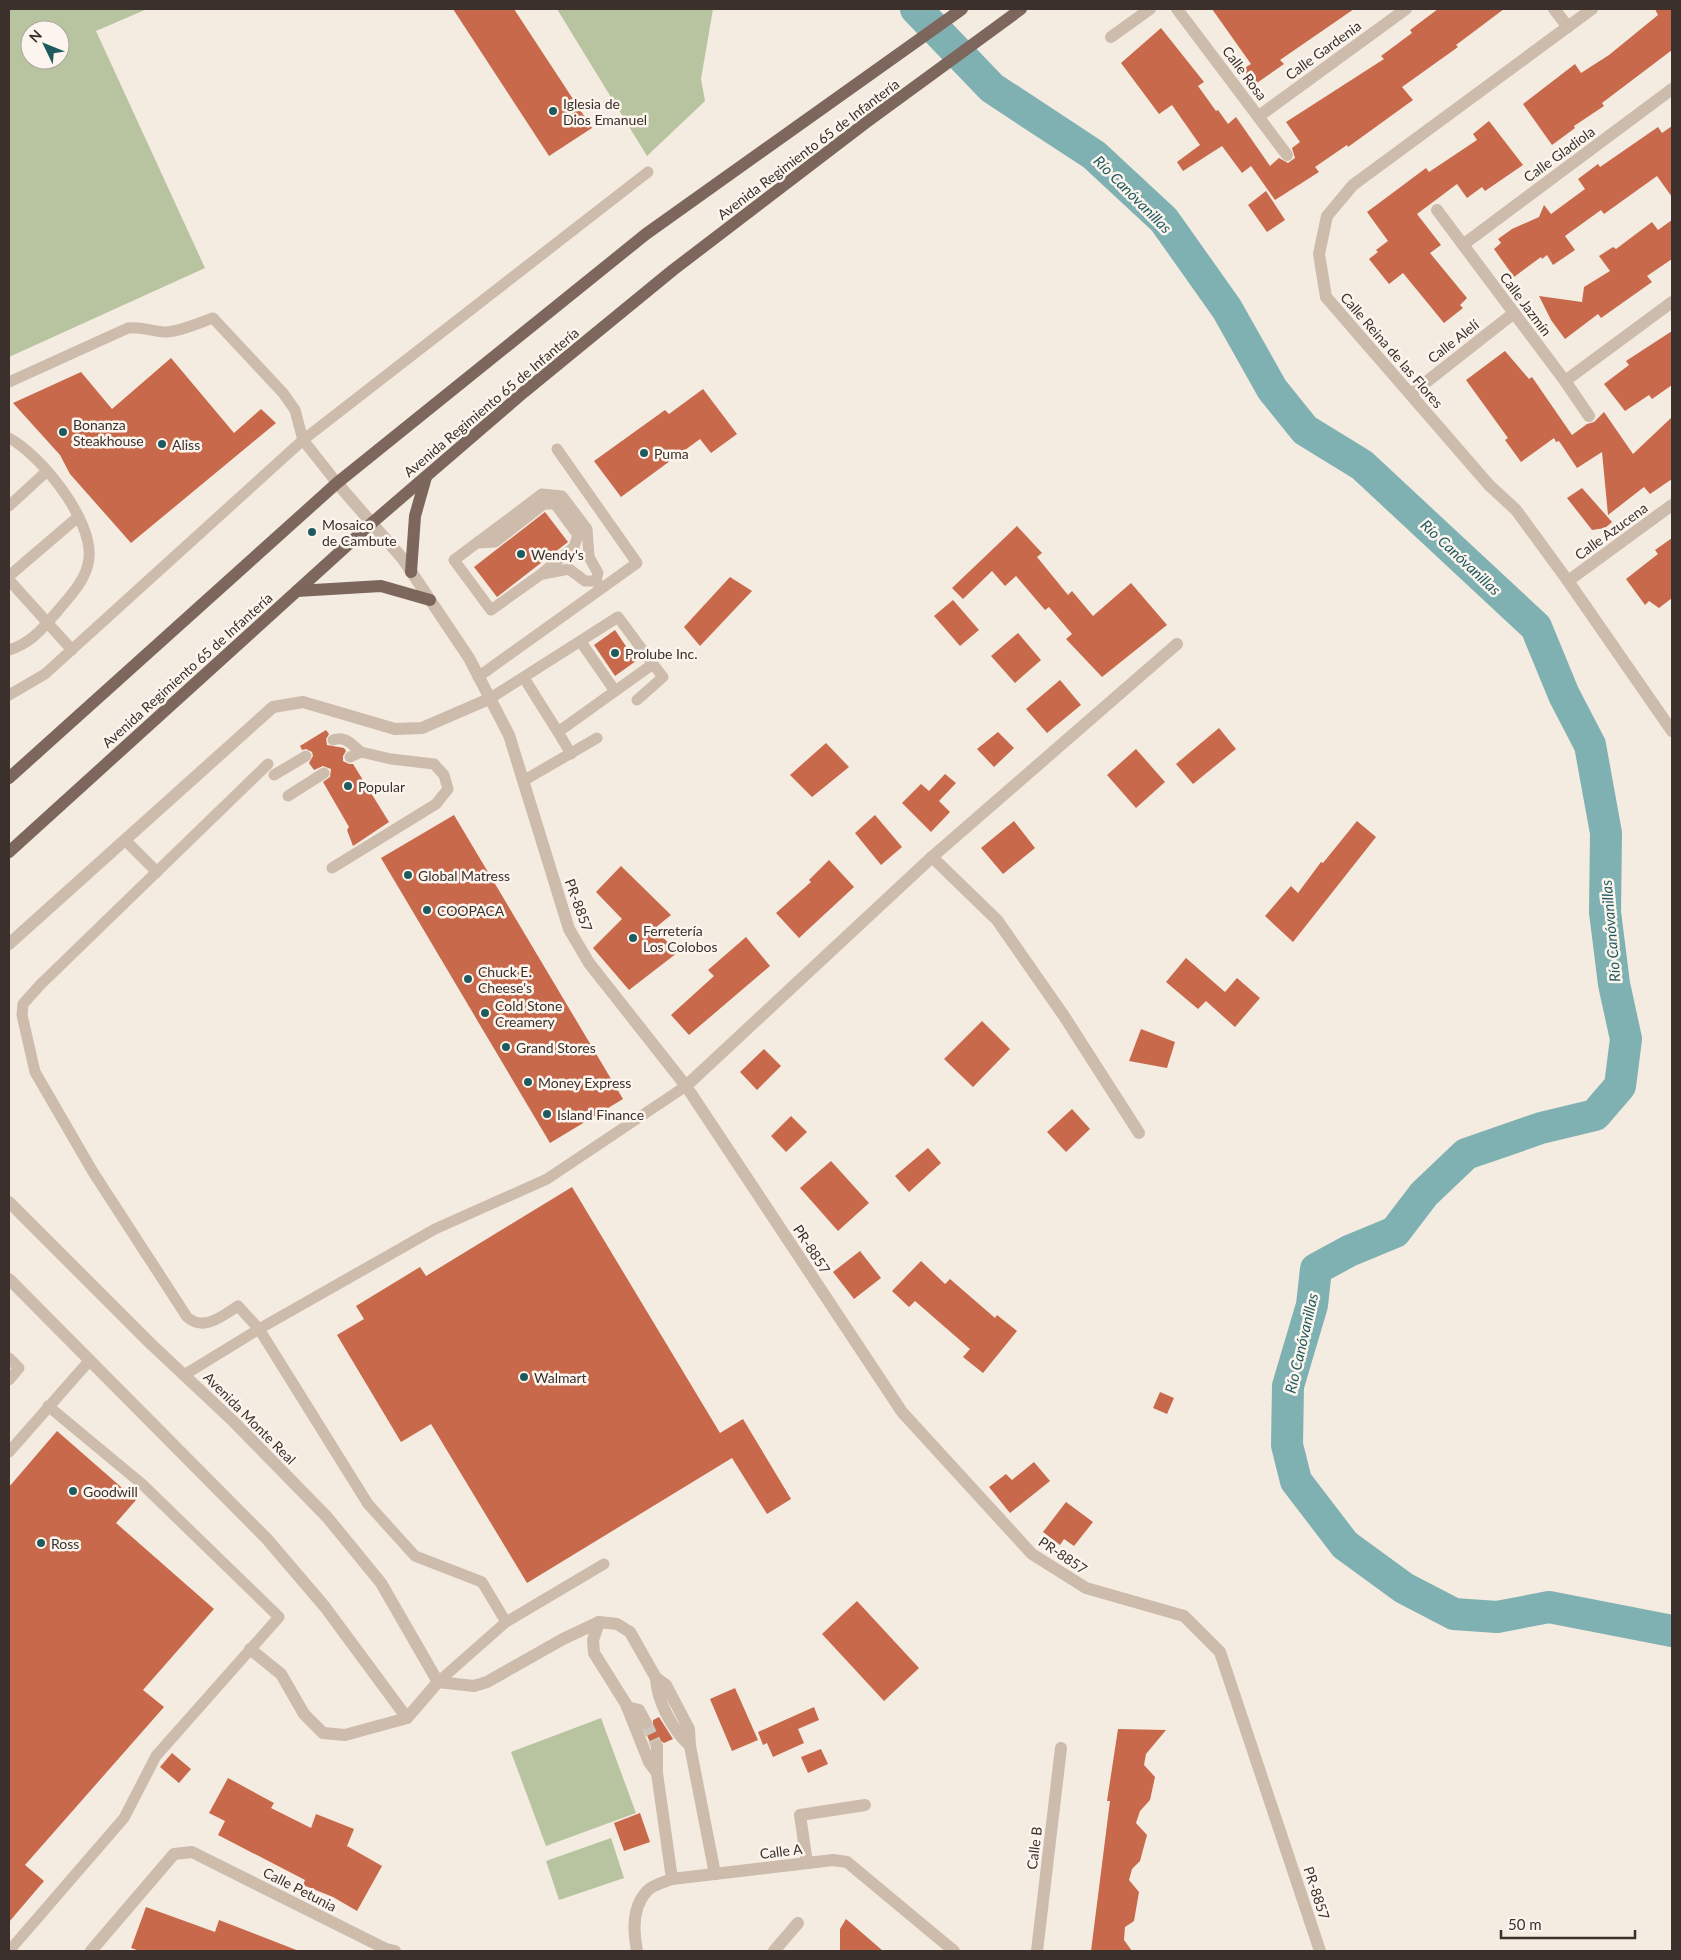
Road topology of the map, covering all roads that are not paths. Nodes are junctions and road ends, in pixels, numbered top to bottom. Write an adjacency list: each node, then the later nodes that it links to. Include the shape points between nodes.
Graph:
1 (962, 9): 27 (main road, Avenida Regimiento 65 de Infantería, via 646,234)
2 (1021, 9): 26 (main road, Avenida Regimiento 65 de Infantería, via 672,270)
3 (1150, 9): 9 (street)
4 (1177, 9): 11 (street, Calle Rosa)
5 (1406, 9): 11 (street, Calle Gardenia)
6 (1554, 9): 8 (street)
7 (1592, 9): 8 (street, Calle Reina de las Flores)
8 (1568, 27): 20 (street, Calle Reina de las Flores, via 1353,185 1327,216 1319,254 1326,297)
9 (1111, 37)
10 (1672, 90): 15 (street, Calle Gladiola)
11 (1259, 116): 12 (street, Calle Rosa)
12 (1287, 155)
13 (648, 172): 23 (lane)
14 (1437, 210): 15 (street, Calle Jazmín)
15 (1464, 244): 17 (street, Calle Jazmín)
16 (1672, 302): 18 (street)
17 (1514, 313): 18 (street, Calle Jazmín); 20 (street, Calle Alelí)
18 (1565, 381): 21 (street, Calle Jazmín)
19 (9, 382): 23 (lane, via 128,328 165,332 212,318 295,410)
20 (1411, 394): 37 (street, Calle Reina de las Flores, via 1489,485 1516,510)
21 (1589, 416)
22 (9, 438): 25 (lane)
23 (303, 440): 27 (lane); 45 (lane)
24 (557, 449): 38 (lane, via 637,563)
25 (47, 471): 29 (lane); 30 (lane, via 72,502)
26 (426, 477): 31 (main road, Avenida Regimiento 65 de Infantería); 33 (main road, via 415,516)
27 (337, 483): 31 (street, PR-8857); 65 (main road, Avenida Regimiento 65 de Infantería)
28 (1672, 505): 37 (street, Calle Azucena)
29 (9, 506)
30 (78, 517): 35 (lane); 41 (lane, via 90,558 81,583)
31 (373, 522): 33 (street, PR-8857); 39 (main road, Avenida Regimiento 65 de Infantería)
32 (478, 543): 34 (lane, via 454,560 491,610); 34 (lane, via 495,542 544,504 555,504 578,535 574,546); 38 (lane, via 542,494 562,496 587,529 589,557 598,572)
33 (411, 572): 40 (street, PR-8857)
34 (540, 575): 38 (lane, via 569,569 585,581)
35 (9, 576)
36 (9, 580): 41 (lane)
37 (1568, 581): 53 (street, Calle Reina de las Flores)
38 (598, 585): 47 (lane)
39 (297, 591): 40 (main road, via 381,586); 69 (main road, Avenida Regimiento 65 de Infantería)
40 (430, 600): 47 (street, PR-8857, via 469,658)
41 (46, 623): 44 (lane, via 25,645); 45 (lane)
42 (581, 642): 46 (lane, via 618,617); 48 (lane); 49 (lane)
43 (1177, 644): 70 (street)
44 (9, 650)
45 (72, 650): 50 (lane, via 45,674)
46 (654, 664): 49 (lane); 52 (lane, via 663,677)
47 (478, 678): 51 (street, PR-8857)
48 (524, 678): 51 (lane); 55 (lane)
49 (615, 692): 55 (lane)
50 (9, 695)
51 (490, 699): 66 (street, PR-8857, via 509,735); 68 (street, via 422,728 394,729 303,702 273,707)
52 (637, 700)
53 (1668, 717): 54 (street, Calle Reina de las Flores)
54 (1672, 731)
55 (558, 732): 59 (lane)
56 (597, 738): 59 (lane)
57 (333, 740): 58 (lane, via 346,740)
58 (361, 752): 61 (lane); 71 (lane, via 434,764 444,775 448,789 436,804)
59 (572, 754): 66 (lane)
60 (306, 756): 64 (lane)
61 (350, 757)
62 (268, 764): 72 (lane)
63 (324, 773): 67 (lane)
64 (274, 775)
65 (9, 778)
66 (523, 781): 74 (street, PR-8857, via 569,929 589,963)
67 (288, 796)
68 (125, 840): 72 (lane); 73 (street)
69 (9, 852)
70 (932, 857): 74 (street); 75 (street, via 997,920)
71 (332, 868)
72 (157, 872): 78 (lane, via 23,1004 26,1037 35,1072 93,1172 188,1317 195,1324 202,1325 238,1306)
73 (9, 944)
74 (686, 1086): 78 (lane, via 547,1179 435,1229); 108 (street, PR-8857, via 902,1412 1032,1554 1086,1588 1184,1616 1220,1652)
75 (1139, 1133)
76 (9, 1202): 81 (street, Avenida Monte Real)
77 (9, 1279): 80 (street)
78 (259, 1329): 81 (lane); 86 (lane, via 368,1504 416,1556 482,1582)
79 (9, 1358): 82 (lane, via 19,1368)
80 (90, 1360): 83 (lane); 91 (street, via 267,1539 325,1607)
81 (184, 1375): 89 (street, Avenida Monte Real, via 327,1517 381,1583)
82 (9, 1380)
83 (48, 1406): 84 (lane); 88 (lane, via 142,1484 279,1617)
84 (9, 1452)
85 (604, 1564): 86 (lane)
86 (506, 1622): 89 (lane)
87 (599, 1622): 89 (street, via 486,1682 474,1686); 90 (street, via 592,1640 594,1653); 98 (street, via 617,1624 630,1632 656,1678 666,1685 689,1729)
88 (250, 1649): 91 (street, via 281,1674 304,1714 323,1733 345,1735); 101 (lane, via 156,1756 124,1818)
89 (438, 1682): 91 (street)
90 (627, 1707): 92 (street, via 639,1710); 95 (street, via 649,1762)
91 (407, 1718)
92 (646, 1723)
93 (657, 1746): 95 (street)
94 (1061, 1748): 107 (street, Calle B)
95 (657, 1773): 99 (street)
96 (865, 1805): 97 (street, via 800,1816)
97 (807, 1863): 98 (street, Calle A); 106 (street, Calle A, via 847,1862)
98 (715, 1874): 99 (street, Calle A)
99 (672, 1879): 104 (street, Calle A, via 647,1889 636,1909 634,1935)
100 (798, 1923): 105 (street)
101 (9, 1951)
102 (91, 1951): 103 (street, Calle Petunia, via 174,1854 192,1852)
103 (395, 1951)
104 (637, 1951)
105 (774, 1951)
106 (954, 1951)
107 (1037, 1951)
108 (1320, 1951)

